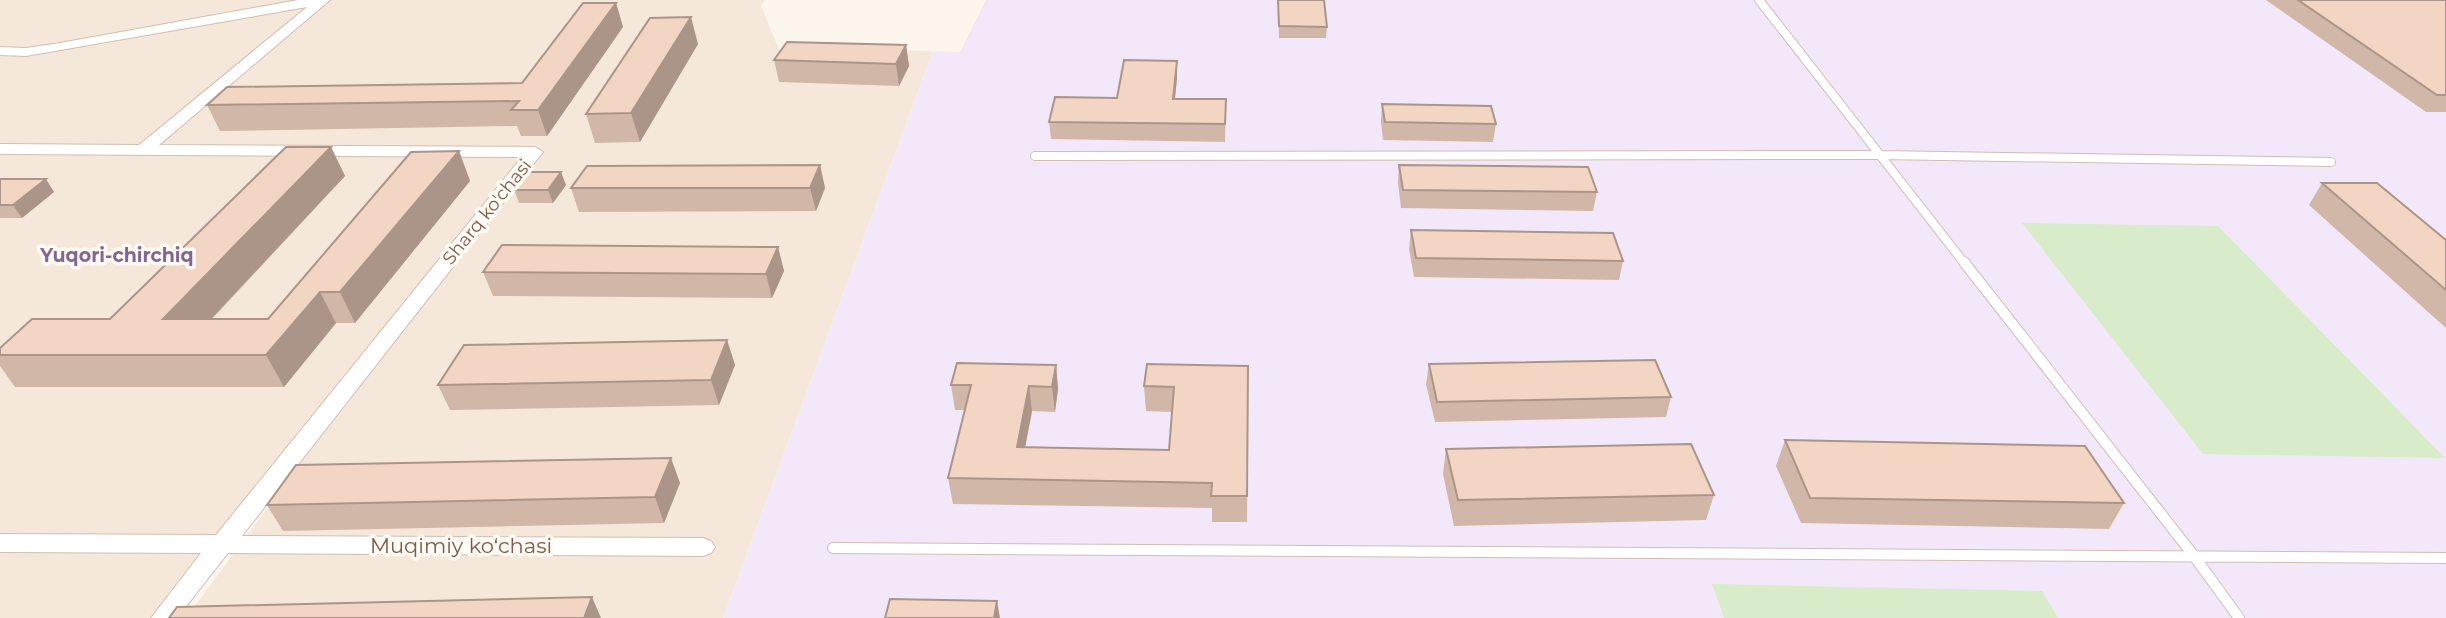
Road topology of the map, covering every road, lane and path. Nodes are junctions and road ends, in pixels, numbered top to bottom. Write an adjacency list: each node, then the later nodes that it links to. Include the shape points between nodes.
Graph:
1 (322, 0): 3 (street, via 60,47); 5 (street)
2 (1759, 0): 6 (lane)
3 (0, 51)
4 (0, 149): 5 (street, Sharq ko'chasi)
5 (144, 150): 10 (street, Sharq ko'chasi, via 535,152)
6 (1881, 155): 7 (lane); 8 (lane); 13 (lane)
7 (1035, 156)
8 (2331, 162)
9 (0, 543): 10 (street, Muqimiy ko‘chasi)
10 (219, 544): 11 (street, Muqimiy ko‘chasi); 15 (street)
11 (703, 547)
12 (832, 548): 13 (lane)
13 (2194, 556): 14 (lane); 16 (lane)
14 (2446, 558)
15 (163, 618)
16 (2239, 618)

